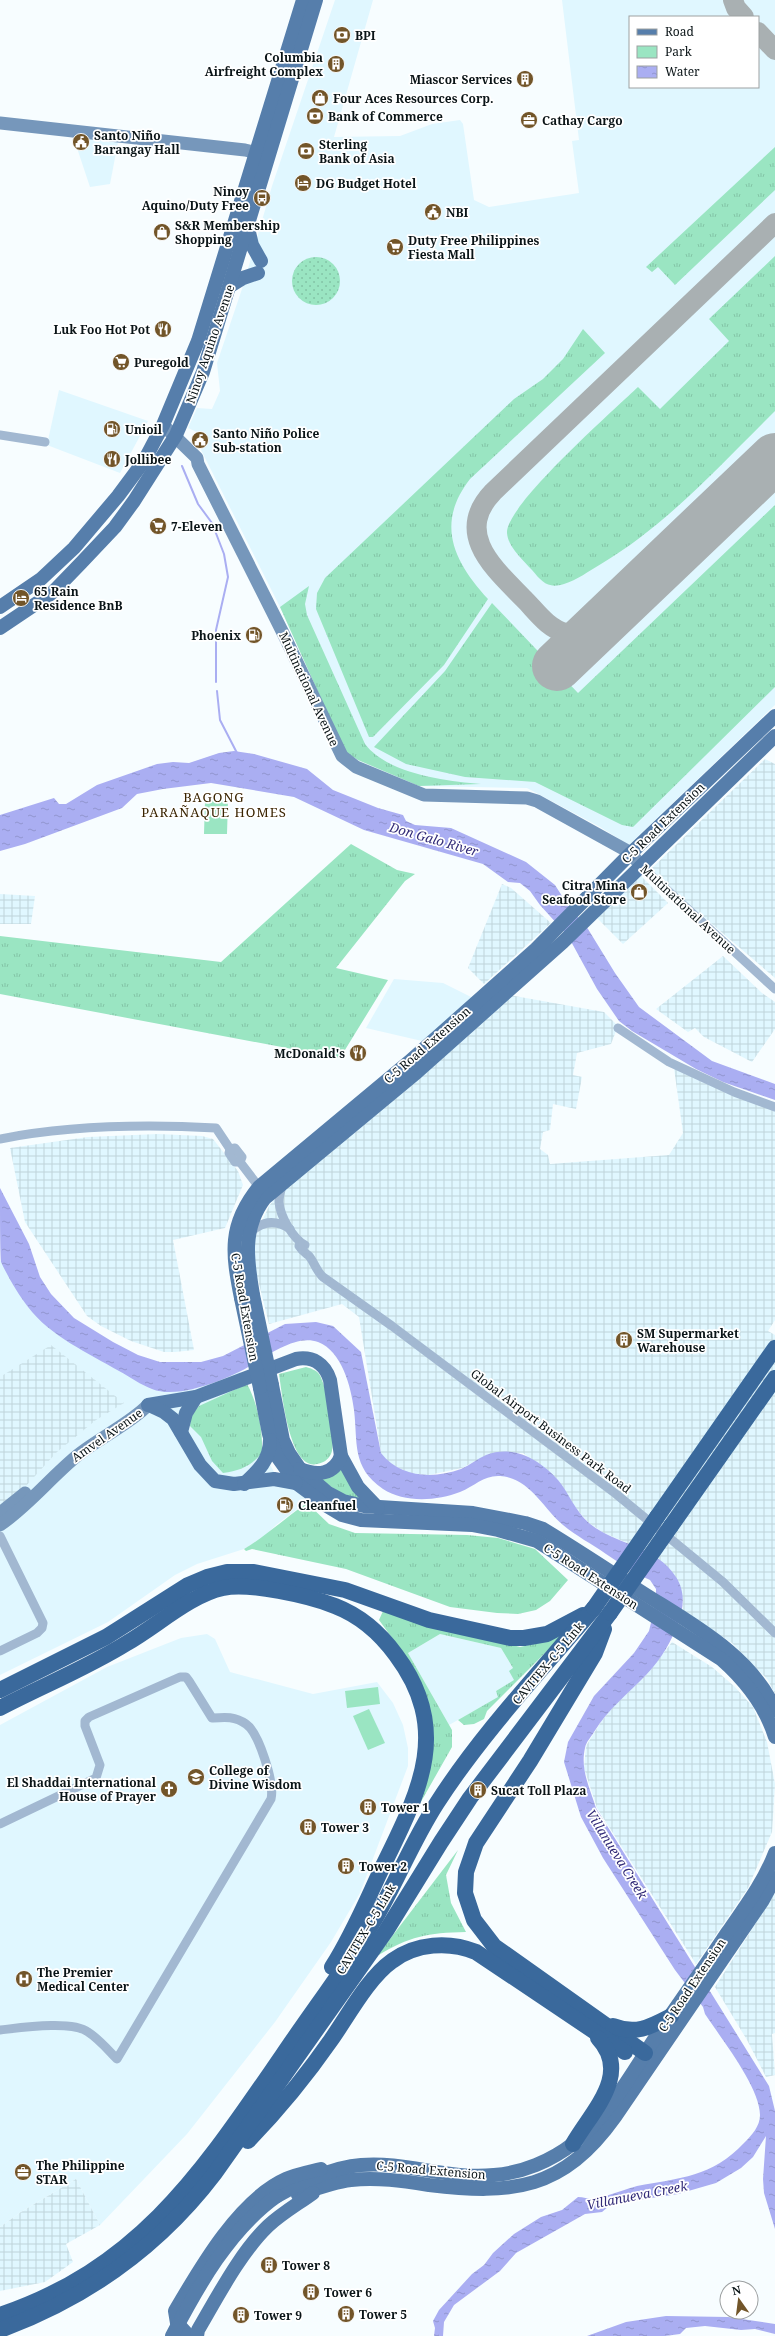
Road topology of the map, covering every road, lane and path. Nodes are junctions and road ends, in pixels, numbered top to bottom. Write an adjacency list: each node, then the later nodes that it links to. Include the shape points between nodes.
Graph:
1 (303, 0): 4 (main road, Ninoy Aquino Avenue)
2 (316, 0): 4 (main road, Ninoy Aquino Avenue)
3 (0, 123): 4 (street)
4 (263, 154): 5 (main road, Ninoy Aquino Avenue); 7 (main road, Ninoy Aquino Avenue, via 198,341)
5 (248, 226): 6 (main road, Ninoy Aquino Avenue); 6 (main road, via 260,267)
6 (230, 286): 9 (main road, Ninoy Aquino Avenue, via 203,372)
7 (162, 429): 9 (street, Multinational Avenue); 11 (main road, Ninoy Aquino Avenue, via 144,461 74,548 41,579)
8 (0, 435): 10 (street)
9 (174, 439): 12 (main road, Ninoy Aquino Avenue, via 115,527 52,593); 15 (street, Multinational Avenue, via 198,464 342,756 356,767 424,795 519,796 532,800)
10 (45, 442)
11 (0, 607): 12 (main road)
12 (5, 625)
13 (775, 716): 15 (main road, C-5 Road Extension)
14 (775, 736): 16 (main road, C-5 Road Extension)
15 (631, 853): 16 (street, Multinational Avenue); 17 (main road, C-5 Road Extension)
16 (640, 865): 17 (main road, C-5 Road Extension); 18 (street, Multinational Avenue)
17 (582, 914): 20 (main road, C-5 Road Extension)
18 (775, 989)
19 (618, 1028): 21 (street, via 669,1062 734,1092)
20 (413, 1067): 23 (main road, C-5 Road Extension); 24 (main road, C-5 Road Extension)
21 (775, 1107)
22 (0, 1139): 24 (street, via 38,1132 159,1125 216,1128 230,1148 235,1148 242,1157 240,1162)
23 (284, 1181): 25 (street, Global Airport Business Park Road, via 279,1204); 26 (main road, C-5 Road Extension, via 258,1207)
24 (259, 1187): 27 (main road, C-5 Road Extension, via 243,1210 234,1239 235,1266)
25 (290, 1229): 26 (street, via 279,1223 266,1222 256,1226); 45 (street, Global Airport Business Park Road, via 300,1243 301,1249 308,1254 323,1277 616,1494 723,1582)
26 (249, 1234): 27 (main road, C-5 Road Extension)
27 (247, 1296): 30 (main road, C-5 Road Extension, bridge)
28 (775, 1348): 43 (highway, CAVITEX–C-5 Link, bridge)
29 (775, 1378): 44 (highway, CAVITEX–C-5 Link, bridge)
30 (266, 1387): 34 (main road, C-5 Road Extension); 36 (main road, C-5 Road Extension, via 288,1453)
31 (196, 1397): 32 (main road); 33 (main road, via 184,1418); 35 (main road, via 296,1359 314,1360 325,1369 330,1380)
32 (148, 1405): 33 (main road, via 168,1414); 40 (street, Amvel Avenue, via 128,1411 98,1429 60,1458); 41 (street, Amvel Avenue, via 139,1415 120,1425 78,1455)
33 (181, 1432): 38 (main road, via 200,1465 212,1478 225,1484)
34 (269, 1434): 37 (main road, C-5 Road Extension, via 276,1455); 38 (main road, via 268,1456)
35 (341, 1456): 36 (main road, via 338,1465 324,1473 310,1473); 39 (main road, via 358,1487)
36 (300, 1469): 39 (main road, C-5 Road Extension, via 328,1493 343,1501)
37 (296, 1483): 38 (main road, via 274,1479); 50 (main road, C-5 Road Extension, via 342,1515 361,1520 472,1525 537,1541 721,1659 743,1680 766,1712)
38 (244, 1484)
39 (378, 1508): 49 (main road, C-5 Road Extension, via 474,1513 525,1523 565,1542 681,1617 739,1660 762,1688)
40 (0, 1513)
41 (0, 1525)
42 (0, 1536): 46 (street, via 43,1623 37,1633)
43 (594, 1608): 47 (highway, via 547,1634 510,1638 436,1622 345,1590 254,1572 227,1572 188,1585 106,1637); 59 (highway, CAVITEX–C-5 Link, via 450,1784 424,1824 370,1927)
44 (610, 1613): 57 (highway, via 595,1653 530,1761 476,1843 467,1863 465,1887 471,1913 488,1940); 64 (highway, CAVITEX–C-5 Link, via 470,1798 386,1931)
45 (775, 1633)
46 (0, 1651)
47 (0, 1690)
48 (0, 1708): 59 (highway, via 125,1645 204,1594 226,1587 255,1588 330,1604 354,1615 378,1633 409,1674 421,1700 427,1730 424,1767 414,1801 358,1920 323,1981)
49 (775, 1710)
50 (775, 1737)
51 (0, 1824): 60 (street, via 96,1778 100,1765 85,1726 85,1721 89,1717 180,1677 186,1677 212,1718 227,1716 247,1724 253,1732 273,1787 271,1799 117,2059 88,2031 79,2028 32,2026)
52 (775, 1853): 54 (main road, C-5 Road Extension)
53 (775, 1878): 54 (main road, C-5 Road Extension, via 763,1900)
54 (709, 1970): 55 (main road, C-5 Road Extension)
55 (690, 1998): 56 (main road, C-5 Road Extension); 65 (main road, C-5 Road Extension, via 600,2138 582,2156 554,2174 522,2186 495,2190 375,2179 351,2180)
56 (671, 2016): 57 (highway, via 650,2028 638,2031 617,2028); 61 (main road, C-5 Road Extension)
57 (600, 2020): 61 (highway)
58 (584, 2024): 61 (highway); 62 (highway, via 607,2048 611,2055 612,2070 605,2092); 64 (highway, via 476,1952 440,1945 410,1952 392,1961 380,1973 292,2091 264,2124)
59 (301, 2027): 67 (highway, CAVITEX–C-5 Link, via 191,2183)
60 (0, 2030)
61 (642, 2057): 62 (main road, C-5 Road Extension, via 600,2117)
62 (573, 2144): 63 (main road, C-5 Road Extension, via 535,2165 495,2175 466,2175 379,2165)
63 (340, 2169): 66 (main road, C-5 Road Extension, via 293,2187); 68 (main road, via 322,2169 297,2174 262,2194 242,2213)
64 (215, 2173): 67 (highway, CAVITEX–C-5 Link, via 162,2234 134,2258)
65 (321, 2187): 66 (main road, C-5 Road Extension); 69 (main road, via 265,2230 237,2267)
66 (279, 2200): 72 (main road, C-5 Road Extension, bridge, via 257,2212 224,2251 192,2299); 73 (main road, C-5 Road Extension, via 231,2258)
67 (97, 2276): 70 (highway, CAVITEX–C-5 Link); 71 (highway, CAVITEX–C-5 Link, via 54,2308)
68 (187, 2291): 69 (main road, via 184,2304 190,2313 201,2316); 74 (main road, via 175,2311 177,2323)
69 (210, 2310): 75 (main road)
70 (0, 2316)
71 (0, 2330)
72 (172, 2336)
73 (183, 2336)
74 (189, 2336)
75 (197, 2336)

